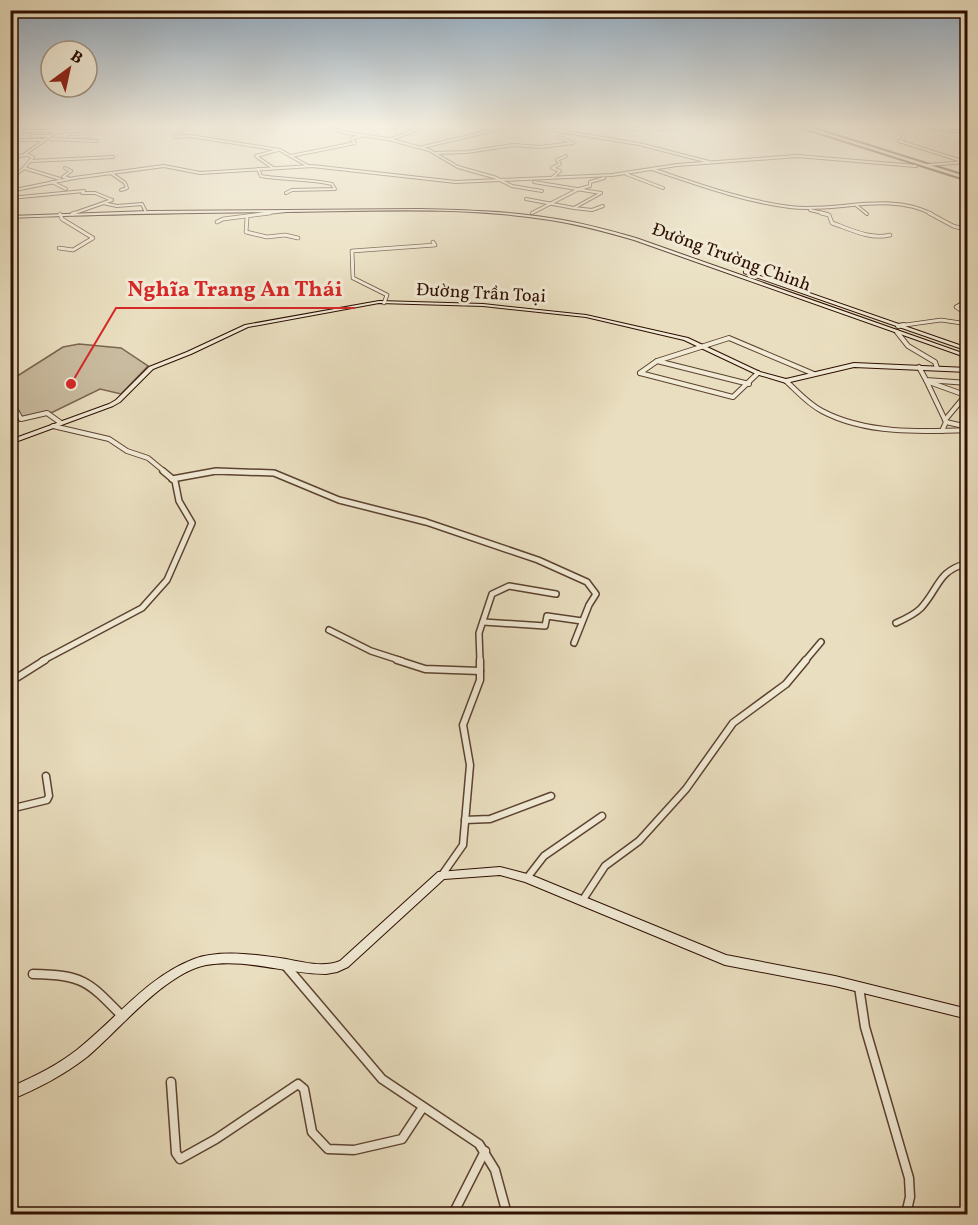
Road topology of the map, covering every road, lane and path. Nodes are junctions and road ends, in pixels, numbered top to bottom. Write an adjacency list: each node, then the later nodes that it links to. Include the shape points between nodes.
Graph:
1 (41, 184): 15 (street)
2 (56, 184): 12 (street)
3 (125, 184): 14 (street, via 127,188)
4 (332, 184): 17 (street, via 335,189 293,189)
5 (508, 184): 16 (street)
6 (549, 184): 10 (street)
7 (590, 184): 13 (street)
8 (653, 184): 11 (street)
9 (696, 184): 24 (street)
10 (555, 185): 13 (street); 16 (street)
11 (663, 188)
12 (66, 189)
13 (579, 189): 20 (street); 23 (street, via 601,193)
14 (121, 190)
15 (10, 191)
16 (542, 191): 20 (street, via 526,199)
17 (286, 193)
18 (10, 198): 19 (street, via 82,191 112,200)
19 (103, 203): 25 (street, via 140,203); 28 (street)
20 (549, 203): 23 (street); 29 (street)
21 (603, 206): 23 (street, via 592,210)
22 (856, 206): 24 (street); 31 (street); 35 (street, via 904,204)
23 (574, 208)
24 (805, 209): 37 (street, via 829,214 832,223 874,237)
25 (147, 211): 26 (main road, Đường Trường Chinh); 27 (main road, Đường Trường Chinh, via 425,207); 28 (main road, Đường Trường Chinh)
26 (286, 211): 27 (main road, Đường Trường Chinh); 33 (street)
27 (495, 211): 29 (main road, Đường Trường Chinh); 38 (main road, Đường Trường Chinh, via 569,222)
28 (74, 212): 30 (main road, Đường Trường Chinh); 32 (main road, Đường Trường Chinh)
29 (532, 213): 36 (main road, Đường Trường Chinh)
30 (60, 214): 32 (main road, Đường Trường Chinh); 41 (street, via 93,238 69,250)
31 (867, 214)
32 (10, 216)
33 (247, 218): 34 (street); 39 (street, via 246,232)
34 (217, 222)
35 (968, 230)
36 (636, 235): 38 (main road); 46 (main road, Đường Trường Chinh)
37 (890, 236)
38 (629, 237): 47 (main road, Đường Trường Chinh)
39 (298, 238)
40 (433, 242): 43 (street, via 435,245 352,250 353,278 387,295)
41 (59, 248)
42 (968, 300): 44 (street, via 956,307)
43 (384, 303): 49 (main road, Đường Trần Toại, via 483,305 574,314); 68 (main road, Đường Trần Toại, via 247,326 153,366 118,401)
44 (968, 315)
45 (968, 324): 46 (street, via 941,320)
46 (898, 326): 48 (main road, Đường Trường Chinh)
47 (897, 332): 50 (main road, Đường Trường Chinh); 55 (street, via 910,348 935,362)
48 (951, 345): 50 (main road); 51 (main road, Đường Trường Chinh)
49 (702, 346): 53 (street); 57 (main road, Đường Trần Toại); 58 (street, via 731,339)
50 (942, 348): 52 (main road, Đường Trường Chinh)
51 (968, 350)
52 (968, 357)
53 (657, 361): 62 (street); 62 (street, via 640,373 733,397)
54 (919, 367): 55 (main road, Đường Trần Toại); 58 (main road, Đường Trần Toại, via 854,365); 60 (street)
55 (937, 368): 56 (main road, Đường Trần Toại)
56 (968, 370)
57 (758, 373): 59 (main road, Đường Trần Toại); 62 (street)
58 (814, 374): 59 (main road, Đường Trần Toại)
59 (786, 381): 71 (street, via 828,414 891,428)
60 (927, 381): 61 (street); 63 (street); 64 (street)
61 (968, 383)
62 (748, 384)
63 (944, 388): 64 (street); 65 (street)
64 (931, 389): 67 (street)
65 (966, 396): 67 (street)
66 (10, 400): 68 (street, via 21,419 47,413)
67 (946, 421): 70 (street); 71 (street)
68 (61, 423): 69 (main road, Đường Trần Toại)
69 (53, 426): 72 (main road, Đường Trần Toại); 73 (street, via 110,439 127,451 148,458)
70 (968, 429): 71 (street)
71 (942, 431)
72 (10, 441)
73 (172, 479): 76 (street, via 216,471 274,472 339,500 414,519 538,560 576,576 594,589 596,594); 83 (street, via 192,524 166,582 142,608)
74 (968, 563): 78 (street, via 947,569 920,609)
75 (556, 594): 77 (street, via 503,588 492,594)
76 (582, 621): 77 (street, via 547,616 545,626); 81 (street)
77 (483, 622): 82 (street, via 479,633)
78 (896, 623)
79 (329, 630): 82 (street, via 371,651 425,669)
80 (821, 642): 91 (street, via 786,684 733,723 686,789 639,841 605,866)
81 (574, 643)
82 (480, 671): 88 (street, via 479,687 463,725 470,765)
83 (10, 682)
84 (46, 776): 86 (street, via 46,801)
85 (551, 796): 88 (street, via 490,819)
86 (10, 809)
87 (602, 816): 90 (street, via 544,856)
88 (465, 820): 89 (street, via 461,851)
89 (442, 875): 90 (main road, via 500,871); 92 (main road, via 344,964 327,970)
90 (527, 878): 91 (main road)
91 (582, 901): 94 (main road, via 725,960)
92 (284, 963): 96 (main road, via 213,959 198,962 173,974); 99 (street, via 382,1079)
93 (33, 974): 96 (street, via 68,974 87,981)
94 (859, 987): 95 (main road); 103 (street, via 865,1027 909,1178)
95 (968, 1014)
96 (122, 1016): 98 (main road, via 82,1053)
97 (171, 1082): 99 (street, via 176,1153 180,1159 298,1084 304,1089 312,1132 328,1149 354,1150 402,1139)
98 (10, 1094)
99 (423, 1107): 100 (street, via 465,1133)
100 (485, 1151): 101 (street); 102 (street, via 495,1170)
101 (453, 1215)
102 (507, 1215)
103 (906, 1215)

